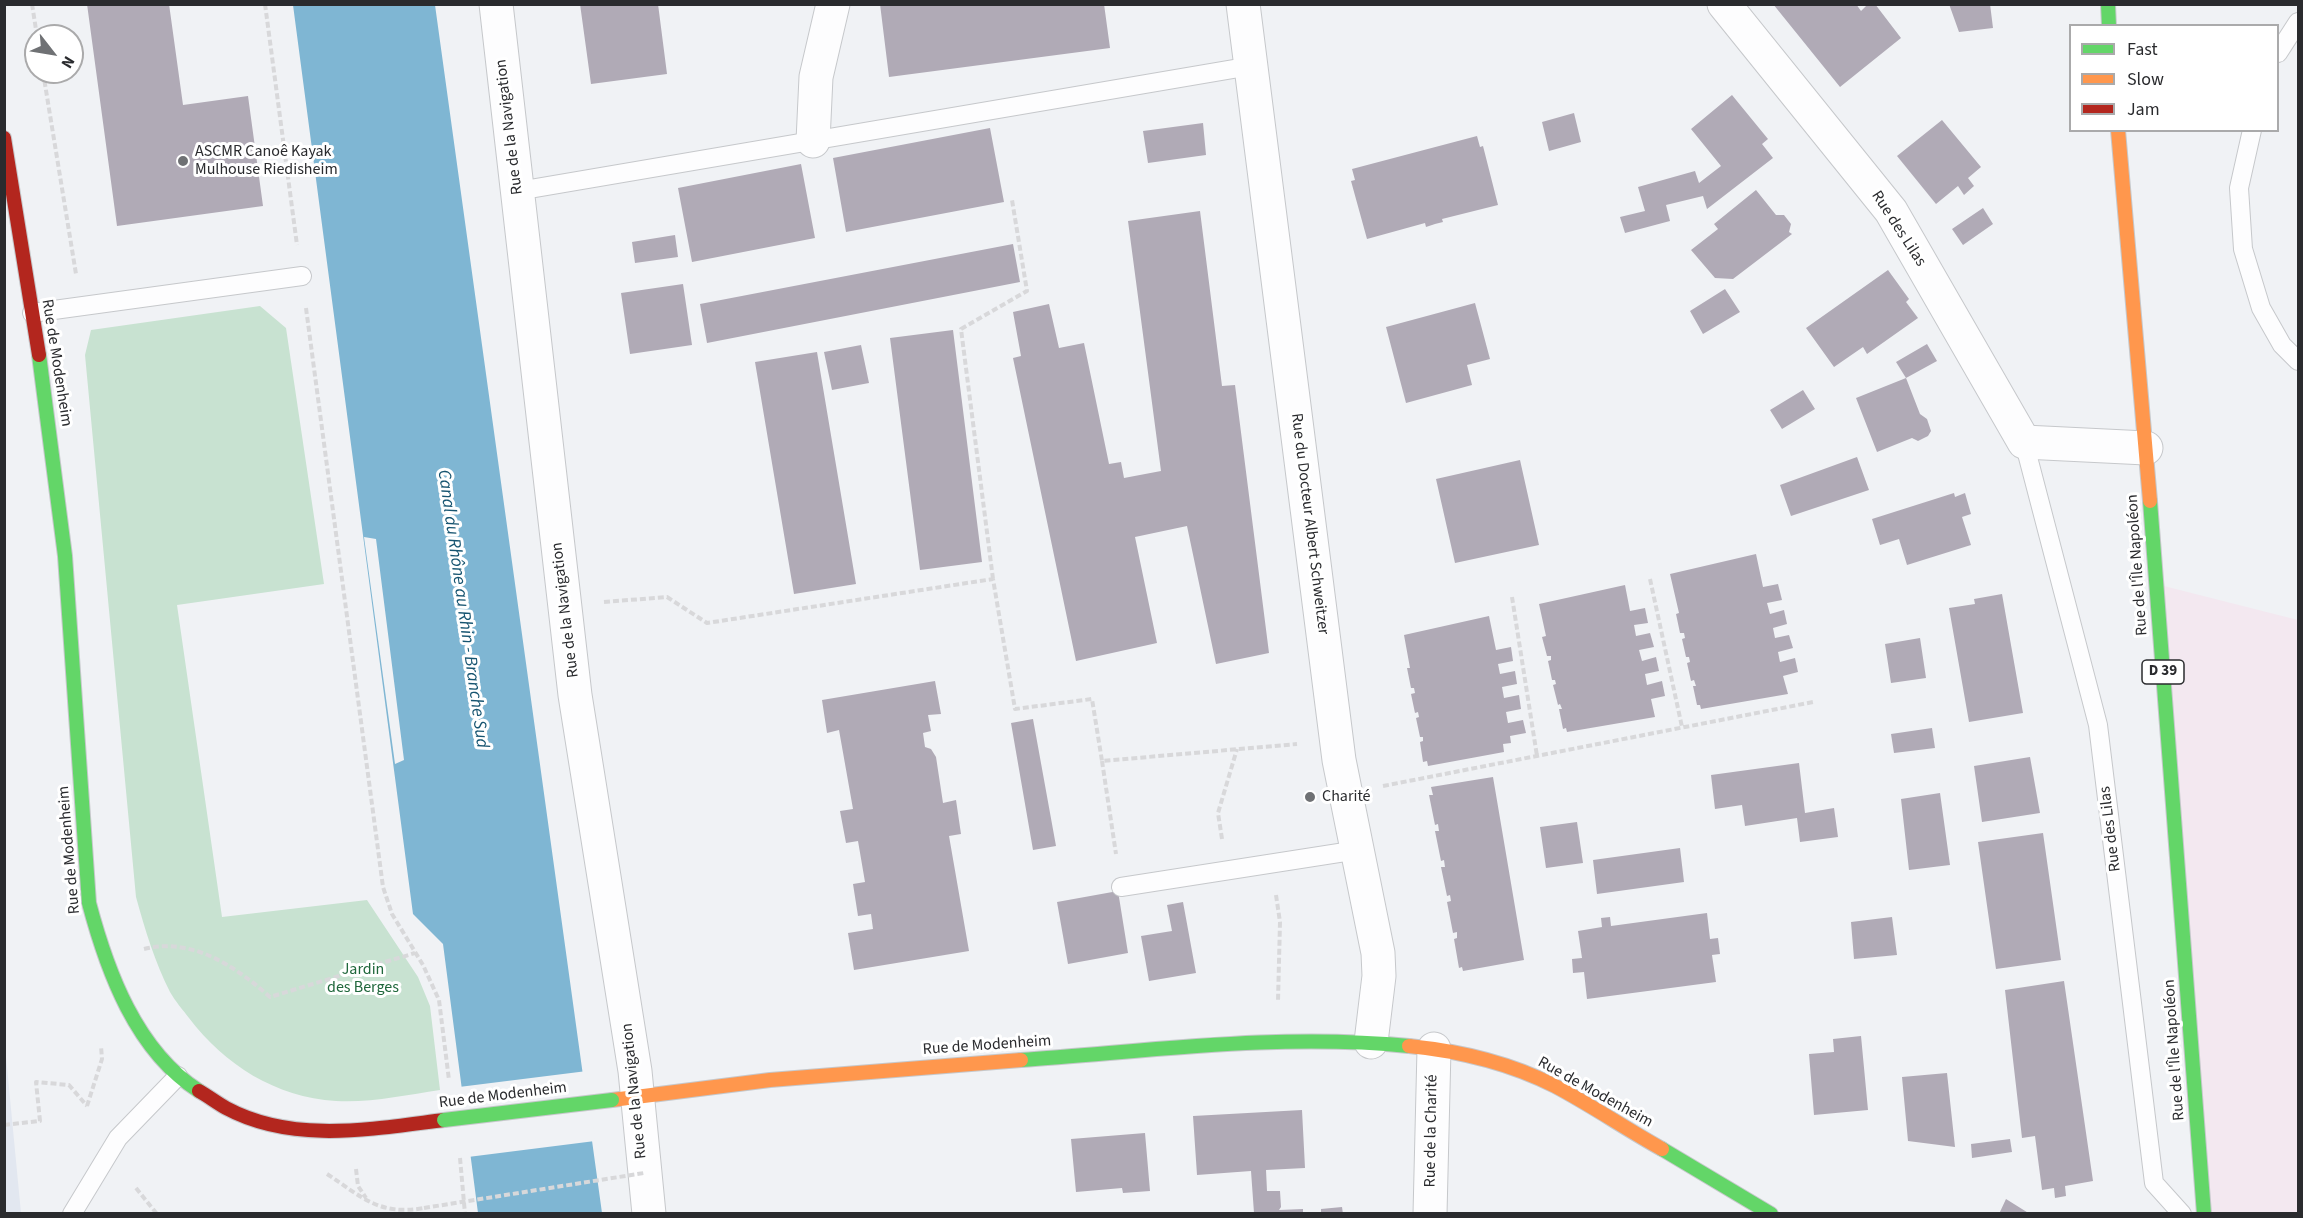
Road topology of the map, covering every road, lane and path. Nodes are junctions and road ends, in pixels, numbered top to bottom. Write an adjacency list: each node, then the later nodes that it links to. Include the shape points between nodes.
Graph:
1 (32, 4): 9 (path)
2 (265, 4): 20 (path)
3 (496, 4): 18 (street, Rue de la Navigation)
4 (832, 4): 17 (street, via 816,77)
5 (1243, 4): 12 (street, Rue du Docteur Albert Schweitzer)
6 (1724, 4): 24 (street, Rue des Lilas, via 1891,211)
7 (2108, 4): 10 (main road)
8 (2298, 22): 11 (lane)
9 (36, 24)
10 (2109, 24)
11 (2279, 50)
12 (1251, 66): 17 (lane); 32 (street, Rue du Docteur Albert Schweitzer)
13 (45, 84): 21 (path, via 77,281)
14 (2118, 132): 25 (main road, Rue de l'Île Napoléon / D 39)
15 (2252, 132): 23 (lane, via 2239,188 2242,249 2260,309 2282,345)
16 (4, 138): 22 (main road, Rue de Modenheim)
17 (813, 141): 18 (lane)
18 (518, 191): 29 (street, Rue de la Navigation)
19 (1012, 200): 26 (path, via 1028,291 961,329)
20 (302, 276): 21 (lane); 42 (path, via 383,888 392,914)
21 (75, 308): 22 (lane)
22 (32, 313): 46 (main road, Rue de Modenheim, via 65,556 89,903 96,938 130,1016)
23 (2298, 361)
24 (2024, 442): 25 (street); 63 (lane, Rue des Lilas, via 2098,726 2154,1184)
25 (2146, 448): 64 (main road, Rue de l'Île Napoléon / D 39)
26 (993, 579): 29 (path, via 707,623 667,597); 35 (path, via 1015,709 1092,699)
27 (1650, 579): 31 (path)
28 (1512, 597): 34 (path)
29 (565, 605): 48 (street, Rue de la Navigation, via 575,695 634,1062)
30 (1813, 702): 31 (path)
31 (1682, 727): 34 (path)
32 (1336, 741): 33 (path); 36 (street, Rue du Docteur Albert Schweitzer)
33 (1237, 749): 35 (path); 39 (path, via 1218,813)
34 (1537, 756): 36 (path)
35 (1102, 761): 40 (path)
36 (1344, 793): 37 (street, Rue du Docteur Albert Schweitzer)
37 (1358, 850): 38 (lane); 44 (street, Rue du Docteur Albert Schweitzer, via 1378,953)
38 (1271, 865): 39 (lane); 43 (path, via 1280,922)
39 (1227, 872): 40 (lane)
40 (1121, 887)
41 (144, 950): 42 (path, via 179,945 201,952 248,978 270,997)
42 (415, 953): 47 (path, via 439,1000)
43 (1278, 1011)
44 (1371, 1042): 45 (main road, Rue de Modenheim); 48 (main road, Rue de Modenheim, via 1281,1041 866,1071)
45 (1434, 1049): 61 (street, Rue de la Charité); 62 (main road, Rue de Modenheim, via 1480,1058 1554,1086)
46 (178, 1076): 48 (main road, Rue de Modenheim, bridge, via 208,1099 255,1120 311,1131 351,1131); 57 (lane, via 118,1138)
47 (450, 1083)
48 (625, 1098): 54 (street, Rue de la Navigation)
49 (87, 1106): 50 (path, via 69,1085 36,1082 40,1121)
50 (4, 1125)
51 (459, 1153): 59 (path)
52 (355, 1162): 56 (path, via 358,1186)
53 (322, 1170): 56 (path)
54 (644, 1173): 56 (path, bridge, via 405,1212); 60 (street, Rue de la Navigation)
55 (136, 1188): 58 (path)
56 (368, 1201)
57 (72, 1214)
58 (156, 1214)
59 (465, 1214)
60 (649, 1214)
61 (1430, 1214)
62 (1771, 1214)
63 (2182, 1214)
64 (2204, 1214)

